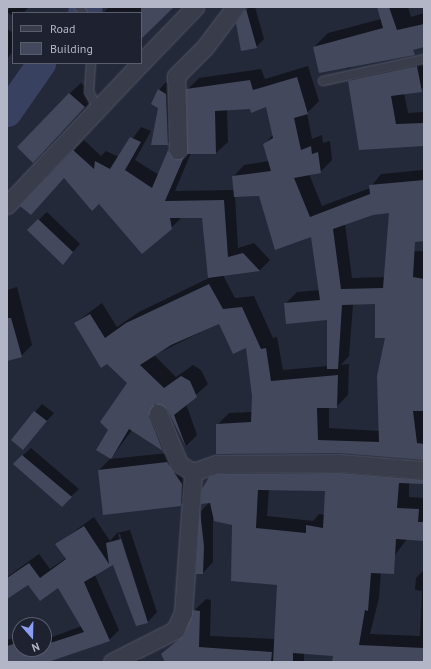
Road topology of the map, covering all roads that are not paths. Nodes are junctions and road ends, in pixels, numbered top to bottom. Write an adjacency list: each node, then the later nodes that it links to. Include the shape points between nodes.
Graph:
1 (196, 7): 4 (street)
2 (235, 7): 9 (street, via 205,47 176,76)
3 (424, 59): 7 (lane)
4 (142, 62)
5 (91, 64): 8 (lane, via 89,92)
6 (140, 64): 8 (street)
7 (323, 82)
8 (98, 109): 10 (street)
9 (178, 150)
10 (7, 205)
11 (158, 413): 13 (street, via 179,464)
12 (424, 470): 13 (street, via 339,463 224,464)
13 (194, 472): 14 (street, via 183,613 175,630)
14 (112, 662)

